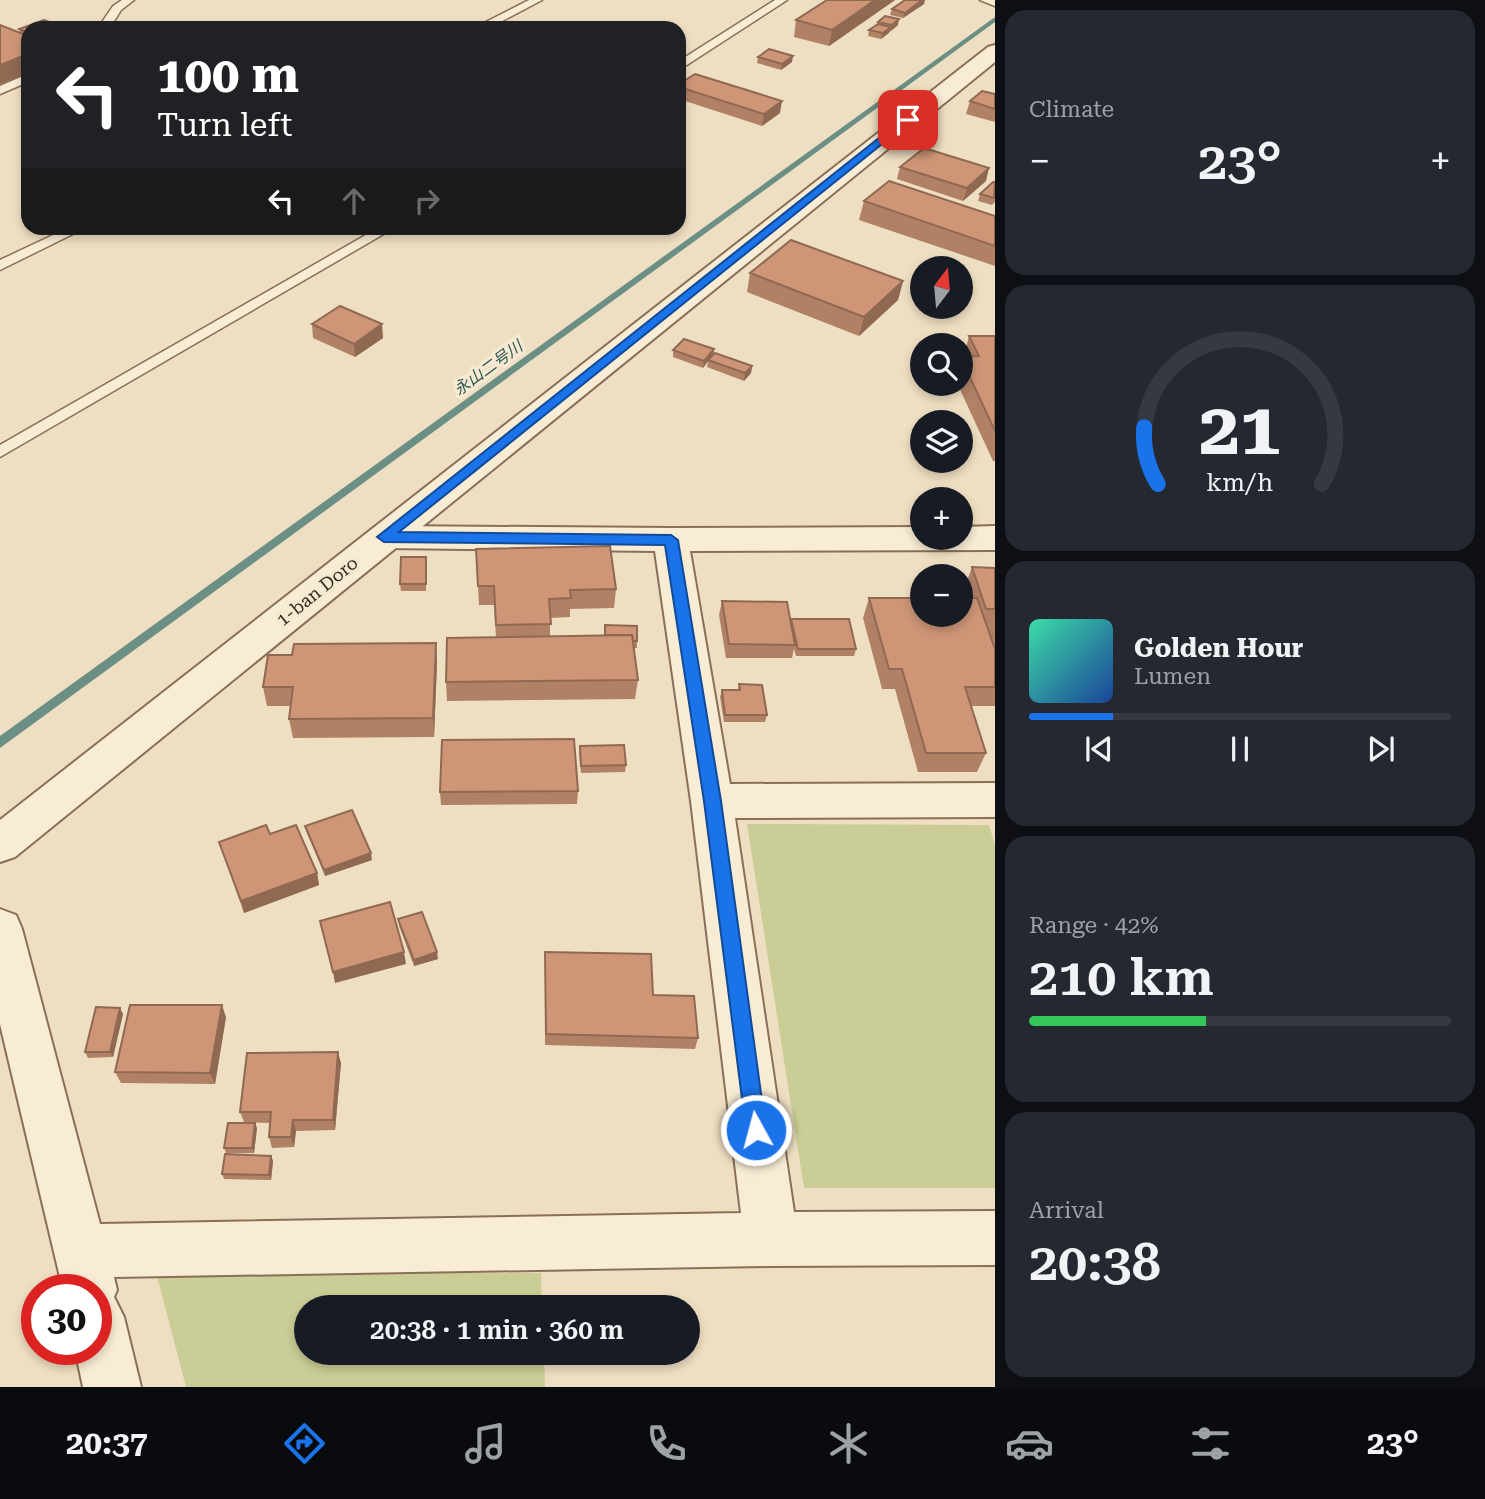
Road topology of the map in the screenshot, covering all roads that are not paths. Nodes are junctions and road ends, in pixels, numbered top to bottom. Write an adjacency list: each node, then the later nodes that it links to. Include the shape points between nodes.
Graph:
1 (129, 0): 6 (lane)
2 (537, 0): 7 (lane)
3 (782, 0): 9 (lane)
4 (985, 0): 5 (lane)
5 (995, 2)
6 (109, 21)
7 (494, 21)
8 (995, 51): 16 (street, 1-ban Doro)
9 (686, 62)
10 (21, 81): 11 (lane)
11 (0, 90)
12 (64, 235): 14 (lane)
13 (375, 235): 15 (lane)
14 (0, 266)
15 (0, 452)
16 (384, 537): 18 (street); 21 (street, 1-ban Doro)
17 (995, 538): 18 (street)
18 (671, 540): 20 (street)
19 (995, 800): 20 (street)
20 (712, 801): 24 (street)
21 (0, 844)
22 (0, 929): 25 (street)
23 (995, 1238): 24 (street)
24 (771, 1239): 25 (street)
25 (86, 1270)
26 (107, 1365): 27 (street)
27 (112, 1387)

